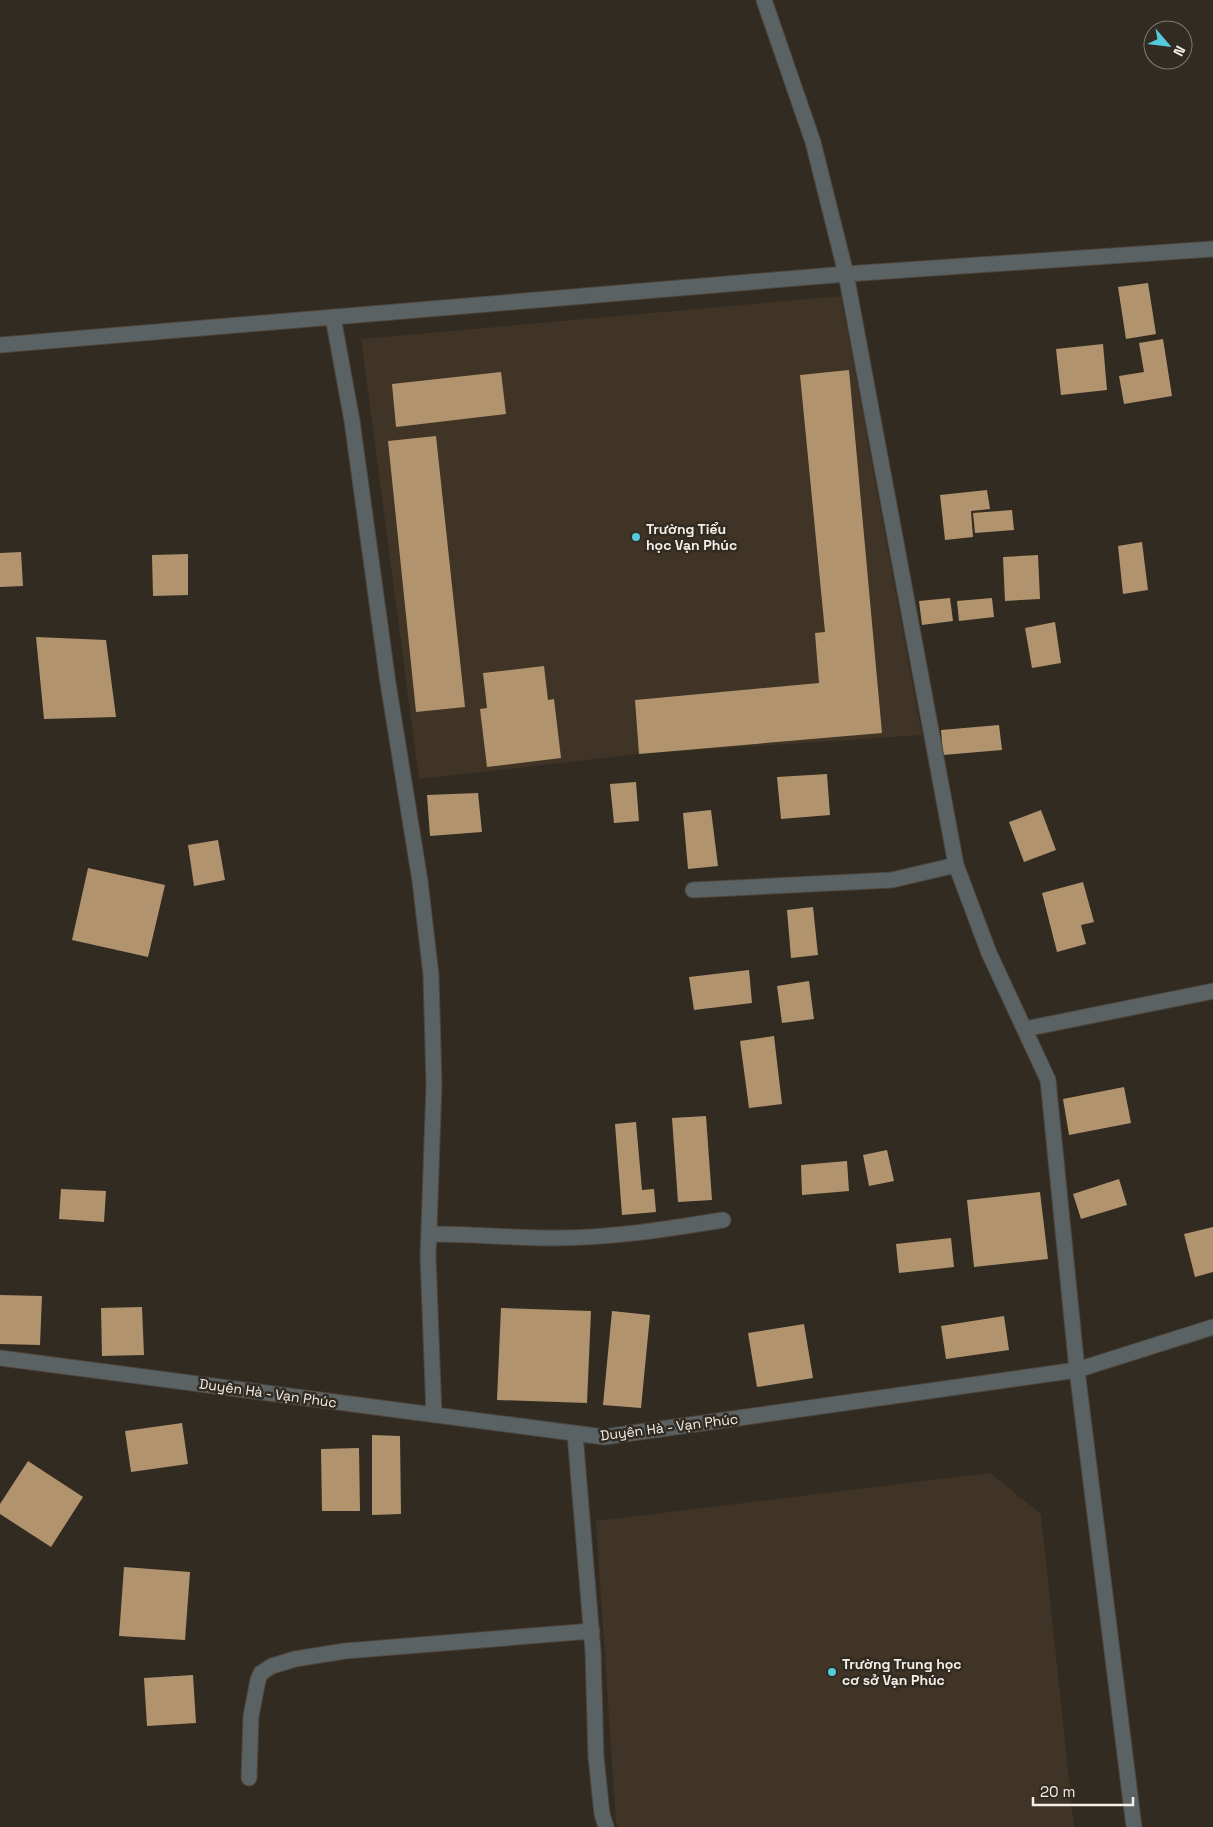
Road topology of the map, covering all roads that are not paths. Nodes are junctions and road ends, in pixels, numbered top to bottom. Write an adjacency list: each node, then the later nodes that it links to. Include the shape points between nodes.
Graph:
1 (764, 0): 3 (street, via 813,142)
2 (1213, 249): 3 (street)
3 (846, 274): 4 (street); 6 (street)
4 (333, 317): 5 (street); 11 (street, via 352,421 431,975 434,1086)
5 (0, 345)
6 (956, 865): 7 (street, via 892,880); 9 (street, via 989,953)
7 (693, 890)
8 (1213, 991): 9 (street)
9 (1025, 1029): 14 (street, via 1048,1080)
10 (723, 1220): 11 (street, via 656,1231 555,1238)
11 (429, 1234): 15 (street)
12 (1213, 1327): 14 (street, Duyên Hà - Vạn Phúc)
13 (0, 1358): 15 (street, Duyên Hà - Vạn Phúc)
14 (1077, 1370): 16 (street, Duyên Hà - Vạn Phúc, via 604,1437); 20 (street)
15 (434, 1415): 16 (street, Duyên Hà - Vạn Phúc)
16 (575, 1434): 17 (street)
17 (592, 1631): 18 (street, via 345,1651 272,1666 261,1673 258,1680 251,1716); 19 (street, via 596,1757)
18 (249, 1778)
19 (606, 1827)
20 (1134, 1827)

